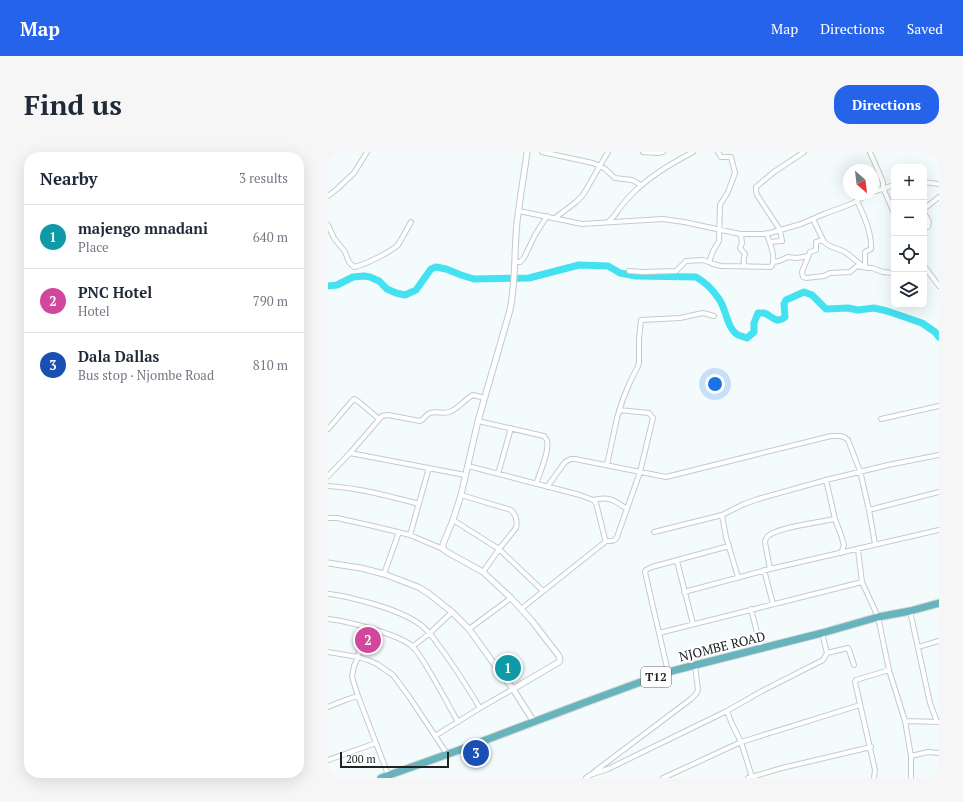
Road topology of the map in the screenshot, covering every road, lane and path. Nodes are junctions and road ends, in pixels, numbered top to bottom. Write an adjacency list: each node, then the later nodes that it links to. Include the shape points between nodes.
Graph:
1 (367, 152): 18 (street, via 354,173)
2 (527, 152): 23 (street)
3 (542, 152): 11 (street)
4 (608, 152): 11 (street)
5 (643, 152): 6 (street)
6 (663, 152)
7 (718, 152): 32 (street, via 721,157 731,157 735,173 719,207)
8 (804, 152): 33 (street, via 756,187 757,195)
9 (870, 152): 16 (street, via 883,182)
10 (690, 153): 14 (street)
11 (600, 166): 14 (street, via 615,178 632,180); 25 (street, via 583,195)
12 (927, 182): 13 (street)
13 (939, 184)
14 (641, 185): 29 (street)
15 (891, 186): 16 (street)
16 (883, 188): 17 (street); 21 (street)
17 (879, 190)
18 (328, 196)
19 (939, 196): 22 (street)
20 (857, 201): 27 (street); 43 (street, via 871,241 871,249 865,252)
21 (891, 206)
22 (927, 206)
23 (519, 211): 24 (street); 39 (street)
24 (547, 216): 25 (street); 39 (street, via 524,258 520,262)
25 (555, 218): 29 (street, via 582,224)
26 (927, 218): 31 (street)
27 (813, 219): 33 (street); 36 (street)
28 (411, 222): 30 (street, via 395,248 354,267)
29 (606, 223): 32 (street, via 663,220)
30 (328, 225)
31 (928, 227)
32 (720, 230): 34 (street); 40 (street, via 719,241)
33 (780, 230): 35 (street); 37 (street, via 782,241)
34 (741, 234): 35 (street); 42 (street, via 740,248 745,254)
35 (766, 234): 37 (street)
36 (823, 240): 38 (street, via 816,242 816,250); 43 (street, via 826,245 839,249)
37 (770, 242): 41 (street)
38 (808, 256): 41 (street, via 788,257); 43 (street, via 802,272 806,278 850,272 857,266)
39 (515, 262): 49 (street, via 512,301)
40 (709, 262): 42 (street, via 721,266); 44 (street, via 686,261 676,271)
41 (773, 262): 42 (street, via 771,267)
42 (745, 266)
43 (867, 268): 46 (street)
44 (629, 271)
45 (927, 272): 47 (street)
46 (891, 273)
47 (939, 286)
48 (714, 316): 51 (street, via 703,313 680,318 641,320 639,363)
49 (485, 398): 52 (street, via 473,395 454,410 432,413 420,421 388,415); 54 (street)
50 (939, 406): 53 (street)
51 (619, 410): 61 (street); 65 (street, via 649,413 653,418)
52 (379, 419): 56 (street, via 354,399); 58 (street)
53 (881, 419)
54 (478, 421): 55 (street); 62 (street)
55 (511, 428): 66 (street); 70 (street, via 544,436 547,440 546,454)
56 (328, 429)
57 (747, 452): 59 (street)
58 (350, 453): 63 (street); 68 (street)
59 (754, 455): 64 (street, via 840,436 848,440); 65 (street, via 666,478)
60 (939, 455): 64 (street)
61 (607, 465): 65 (street); 72 (street, via 571,459 565,462)
62 (468, 466): 66 (street); 67 (street)
63 (428, 468): 67 (street); 76 (street)
64 (860, 471): 69 (street); 78 (street)
65 (640, 472): 77 (street)
66 (498, 474): 70 (street)
67 (466, 475): 74 (street)
68 (328, 476)
69 (826, 480): 79 (street, via 758,499); 81 (street)
70 (536, 484): 72 (street)
71 (328, 486): 76 (street, via 354,489)
72 (547, 486): 75 (street)
73 (939, 492): 78 (street)
74 (461, 495): 82 (street); 91 (street, via 511,510 516,514 516,528)
75 (593, 500): 77 (street, via 615,500); 87 (street, via 597,506)
76 (419, 504): 86 (street)
77 (627, 509): 87 (street, via 616,539)
78 (869, 510): 88 (street)
79 (722, 515): 85 (street); 89 (street)
80 (328, 518): 84 (street)
81 (836, 519): 93 (street, via 844,545); 96 (street, via 781,530 768,536 765,542)
82 (453, 520): 90 (street, via 442,544); 91 (street)
83 (939, 530): 88 (street)
84 (399, 532): 86 (street); 99 (street)
85 (654, 532)
86 (410, 535): 90 (street)
87 (605, 540): 102 (street)
88 (876, 544): 92 (street)
89 (729, 546): 94 (street); 100 (street)
90 (443, 549): 98 (street)
91 (499, 549): 98 (street); 102 (street)
92 (858, 550): 93 (street); 101 (street)
93 (841, 552): 96 (street)
94 (677, 561): 103 (street); 117 (street, via 652,567 645,572)
95 (328, 563): 99 (street)
96 (770, 569): 97 (street)
97 (764, 570): 100 (street); 107 (street)
98 (483, 572): 105 (street)
99 (384, 574): 111 (street, via 418,587)
100 (738, 577): 103 (street)
101 (862, 582): 107 (street); 112 (street)
102 (543, 591): 108 (street)
103 (684, 592): 114 (street)
104 (328, 594): 118 (street, via 354,598 392,610)
105 (511, 598): 108 (street); 116 (street)
106 (939, 603): 110 (highway, NJOMBE ROAD / T12)
107 (773, 604): 109 (street)
108 (521, 609): 131 (street, via 560,659)
109 (751, 609): 114 (street); 123 (street)
110 (910, 611): 112 (highway, NJOMBE ROAD / T12); 122 (street)
111 (452, 612): 116 (street); 118 (street)
112 (878, 617): 119 (highway, NJOMBE ROAD / T12); 129 (street)
113 (328, 619): 115 (street)
114 (693, 624): 117 (street)
115 (364, 627): 121 (street, via 404,640); 126 (street)
116 (469, 629): 131 (street)
117 (659, 632): 130 (street)
118 (430, 633): 121 (street); 135 (street)
119 (822, 633): 123 (highway, NJOMBE ROAD / T12); 125 (street)
120 (939, 641): 122 (street)
121 (412, 647): 138 (street, via 424,662)
122 (918, 647): 140 (street, via 930,703)
123 (761, 648): 127 (highway, NJOMBE ROAD / T12)
124 (328, 652): 126 (street)
125 (827, 653): 128 (street, via 848,648); 136 (street, via 821,661)
126 (358, 657): 132 (street, via 352,677); 141 (street, via 377,664 393,675)
127 (695, 665): 130 (highway, NJOMBE ROAD / T12); 149 (street, via 698,690 696,694)
128 (854, 665)
129 (889, 670): 133 (street, via 855,681); 137 (street)
130 (668, 672): 139 (highway, NJOMBE ROAD / T12)
131 (513, 689): 135 (street); 139 (street)
132 (358, 696): 134 (street); 143 (street)
133 (860, 705): 142 (street); 144 (street)
134 (328, 707)
135 (480, 708): 138 (street)
136 (727, 711): 142 (street); 149 (street, via 608,769)
137 (905, 721): 140 (street); 147 (street)
138 (458, 722): 141 (street)
139 (534, 722): 146 (highway, NJOMBE ROAD / T12)
140 (938, 722)
141 (435, 736): 146 (street)
142 (741, 742): 153 (street); 154 (street)
143 (376, 743): 148 (street); 150 (street)
144 (871, 747): 154 (street); 155 (street, via 876,770)
145 (939, 753): 147 (street, via 928,752)
146 (447, 754): 150 (highway, NJOMBE ROAD / T12)
147 (911, 756): 156 (street)
148 (328, 760)
149 (590, 775): 152 (street)
150 (389, 777): 151 (highway, NJOMBE ROAD / T12)
151 (381, 778)
152 (586, 778)
153 (663, 778)
154 (750, 778)
155 (874, 778)
156 (911, 778)

